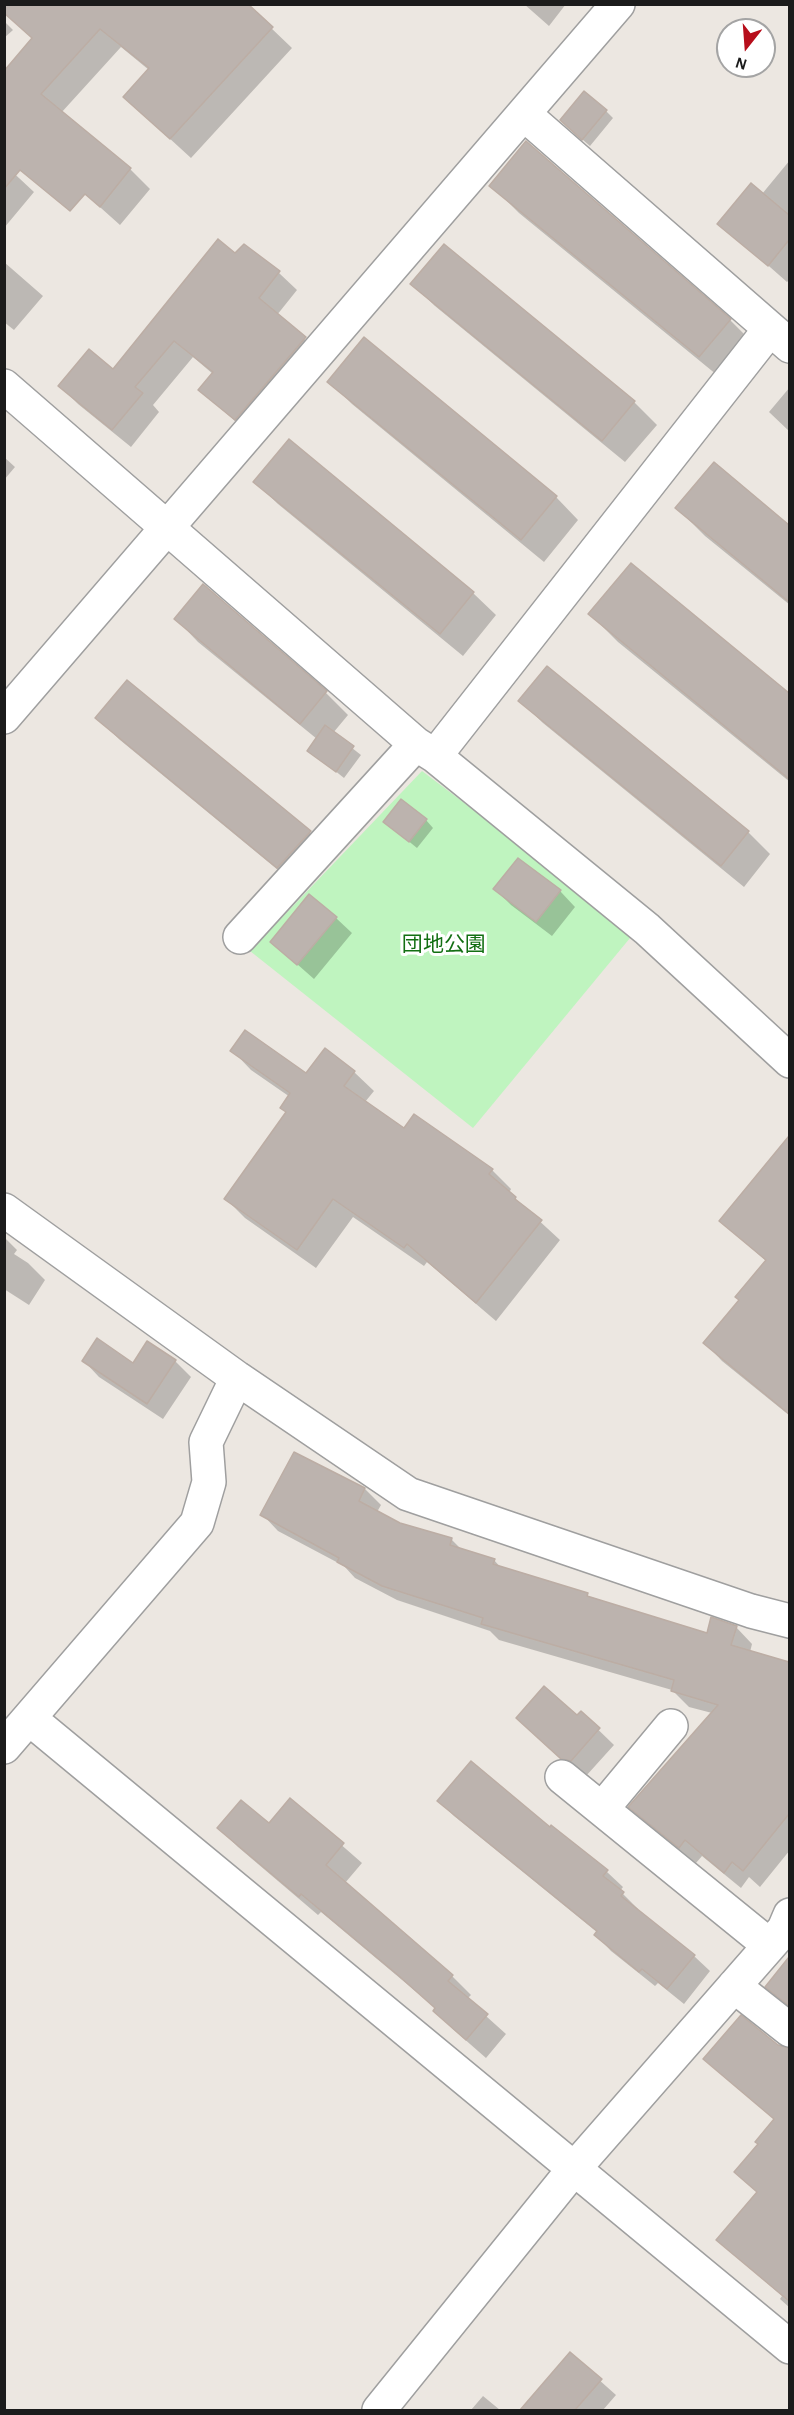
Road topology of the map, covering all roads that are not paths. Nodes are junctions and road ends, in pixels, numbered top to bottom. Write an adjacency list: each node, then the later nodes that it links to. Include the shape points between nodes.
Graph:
1 (618, 4): 2 (street)
2 (524, 114): 3 (street); 5 (street)
3 (780, 337): 7 (street)
4 (4, 386): 5 (street)
5 (168, 526): 6 (street); 7 (street)
6 (4, 717)
7 (426, 750): 8 (street); 9 (street, via 647,929)
8 (240, 937)
9 (789, 1062)
10 (4, 1210): 11 (street)
11 (237, 1378): 12 (street, via 408,1494); 13 (street, via 206,1442 209,1482 196,1523)
12 (789, 1621)
13 (30, 1719): 15 (street); 22 (street)
14 (671, 1726): 17 (street)
15 (4, 1747)
16 (562, 1777): 17 (street)
17 (602, 1809): 19 (street)
18 (789, 1916): 19 (street, via 784,1929)
19 (769, 1945): 20 (street)
20 (734, 1986): 21 (street); 22 (street)
21 (789, 2030)
22 (573, 2170): 23 (street); 24 (street)
23 (789, 2347)
24 (379, 2410)

